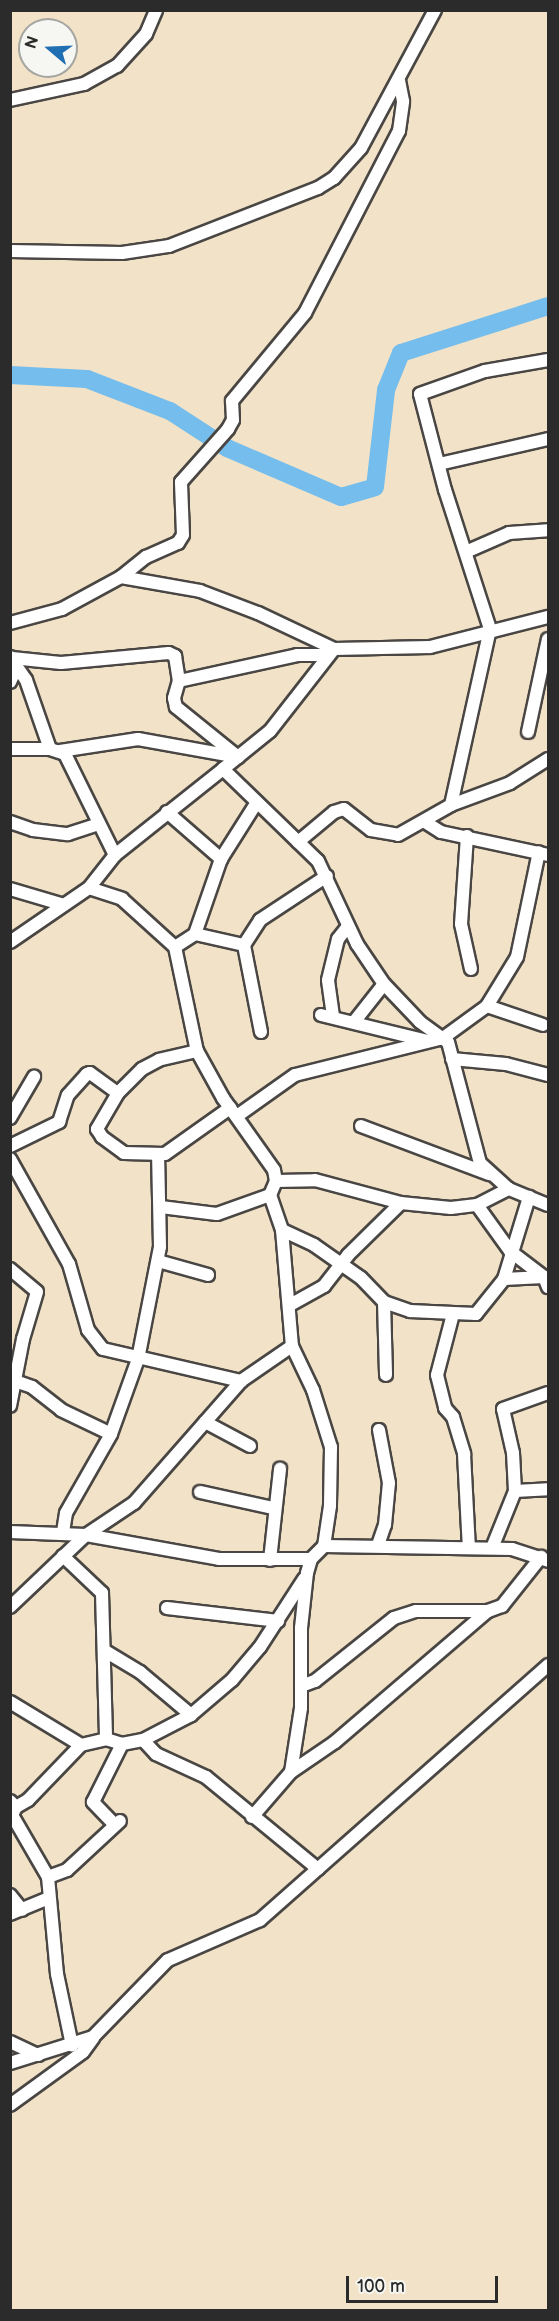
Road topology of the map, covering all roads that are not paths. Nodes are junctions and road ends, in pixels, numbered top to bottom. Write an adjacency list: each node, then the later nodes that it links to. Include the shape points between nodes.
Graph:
1 (156, 10): 4 (street, via 146,34 117,66 84,84)
2 (435, 10): 3 (street)
3 (399, 81): 5 (street, via 349,163 334,177 291,201 169,246 106,254); 11 (street, via 403,118 368,197 305,313 232,401 233,420 228,429 181,482 183,535 178,543 146,557)
4 (10, 100)
5 (10, 251)
6 (549, 360): 8 (street, via 485,370 422,391 420,398)
7 (549, 439): 8 (street)
8 (439, 464): 10 (street)
9 (549, 530): 10 (street, via 509,533)
10 (468, 550): 14 (street)
11 (121, 577): 13 (street, via 62,609); 16 (street, via 200,591 258,613)
12 (549, 617): 14 (street)
13 (10, 623)
14 (490, 629): 16 (street, via 408,650); 27 (street)
15 (549, 639): 20 (street)
16 (331, 652): 19 (street, via 297,655); 23 (street, via 276,724)
17 (13, 660): 18 (street); 19 (street, via 61,663 169,653 175,656); 22 (street)
18 (10, 681)
19 (179, 681): 23 (street, via 174,698 176,707)
20 (528, 732)
21 (10, 749): 22 (street)
22 (55, 750): 23 (street, via 138,739); 31 (street, via 75,772)
23 (238, 757): 25 (street)
24 (549, 759): 27 (street, via 510,783)
25 (223, 769): 26 (street); 28 (street)
26 (257, 802): 33 (street); 36 (street)
27 (451, 805): 30 (street)
28 (167, 812): 35 (street); 36 (street)
29 (10, 822): 31 (street, via 59,834)
30 (425, 822): 32 (street, via 441,832); 33 (street, via 398,835 386,834 371,830 344,809 334,812)
31 (98, 825): 35 (street)
32 (467, 836): 34 (street); 46 (street, via 461,924)
33 (298, 842): 37 (street)
34 (544, 853): 48 (street, via 517,957)
35 (115, 855): 38 (street)
36 (221, 859): 42 (street)
37 (327, 876): 41 (street); 44 (street, via 260,920)
38 (89, 888): 40 (street); 45 (street, via 122,899)
39 (10, 889): 40 (street)
40 (61, 904): 43 (street)
41 (348, 926): 47 (street); 49 (street, via 338,939 328,980 327,1016)
42 (195, 934): 44 (street); 45 (street)
43 (10, 942)
44 (244, 945): 51 (street)
45 (175, 947): 54 (street)
46 (471, 969)
47 (384, 984): 49 (street); 52 (street, via 420,1022)
48 (487, 1006): 50 (street); 52 (street)
49 (354, 1022): 53 (street)
50 (543, 1025)
51 (261, 1032)
52 (443, 1038): 53 (street); 55 (street, via 448,1042)
53 (429, 1041): 59 (street, via 295,1076)
54 (197, 1051): 58 (street, via 149,1064); 59 (street)
55 (452, 1059): 56 (street, via 506,1064); 65 (street, via 472,1141 480,1163)
56 (549, 1075)
57 (34, 1077): 60 (street)
58 (118, 1093): 62 (street, via 87,1074 68,1095 59,1122); 63 (street, via 98,1128 102,1137 124,1152)
59 (233, 1112): 63 (street, via 174,1150); 66 (street, via 274,1170)
60 (10, 1118)
61 (361, 1126): 65 (street)
62 (10, 1146)
63 (158, 1155): 73 (street)
64 (10, 1159): 86 (street, via 69,1264 88,1330 103,1349)
65 (490, 1174): 67 (street)
66 (276, 1181): 68 (street); 70 (street, via 315,1180)
67 (509, 1189): 69 (street); 72 (street)
68 (270, 1195): 73 (street, via 217,1214); 74 (street)
69 (529, 1197): 71 (street); 75 (street)
70 (401, 1203): 72 (street, via 450,1208); 77 (street)
71 (549, 1204)
72 (477, 1205): 75 (street)
73 (161, 1208): 76 (street)
74 (282, 1230): 77 (street, via 314,1245); 83 (street)
75 (510, 1251): 80 (street); 81 (street)
76 (158, 1261): 79 (street); 86 (street)
77 (341, 1265): 82 (street); 83 (street, via 315,1294)
78 (10, 1269): 88 (street, via 37,1292)
79 (208, 1275)
80 (504, 1279): 81 (street); 84 (street, via 476,1314)
81 (547, 1280)
82 (384, 1302): 84 (street, via 410,1311); 87 (street)
83 (290, 1305): 85 (street)
84 (453, 1314): 106 (street, via 437,1375 445,1408 453,1417 464,1454)
85 (292, 1346): 89 (street); 105 (street, via 313,1390 331,1446 330,1506)
86 (138, 1359): 89 (street); 94 (street)
87 (386, 1375)
88 (15, 1381): 91 (street); 94 (street, via 32,1387 61,1410)
89 (241, 1381): 92 (street)
90 (549, 1393): 98 (street, via 503,1409 513,1453)
91 (10, 1406)
92 (205, 1422): 95 (street); 103 (street, via 134,1503)
93 (379, 1430): 104 (street, via 389,1483 385,1525)
94 (111, 1434): 102 (street, via 66,1513)
95 (250, 1446)
96 (280, 1468): 100 (street)
97 (549, 1489): 98 (street)
98 (515, 1491): 107 (street)
99 (200, 1492): 100 (street)
100 (273, 1508): 111 (street)
101 (10, 1532): 102 (street)
102 (63, 1532): 103 (street)
103 (86, 1535): 108 (street); 111 (street, via 173,1554)
104 (378, 1545): 105 (street); 106 (street)
105 (324, 1546): 109 (street)
106 (469, 1548): 107 (street)
107 (492, 1548): 110 (street)
108 (63, 1556): 113 (street); 117 (street, via 102,1593)
109 (311, 1559): 111 (street); 112 (street)
110 (545, 1559): 115 (street, via 502,1606)
111 (270, 1560)
112 (308, 1573): 116 (street); 119 (street, via 301,1628)
113 (10, 1607)
114 (167, 1608): 116 (street)
115 (488, 1611): 119 (street, via 416,1611 394,1617 315,1681); 126 (street, via 335,1742)
116 (278, 1621): 121 (street, via 236,1675)
117 (105, 1651): 121 (street, via 140,1672); 122 (street)
118 (549, 1665): 129 (street)
119 (302, 1686): 126 (street)
120 (10, 1702): 125 (street)
121 (191, 1714): 123 (street)
122 (106, 1739): 124 (street); 125 (street)
123 (142, 1740): 124 (street); 128 (street, via 156,1754 206,1777)
124 (122, 1744): 130 (street, via 93,1802 118,1823 67,1870)
125 (81, 1745): 127 (street, via 44,1786)
126 (291, 1772): 128 (street)
127 (13, 1804): 130 (street, via 12,1815)
128 (252, 1817): 129 (street)
129 (318, 1869): 134 (street, via 260,1920 168,1960)
130 (48, 1877): 132 (street)
131 (10, 1895): 133 (street)
132 (49, 1899): 133 (street); 136 (street, via 57,1974)
133 (16, 1912)
134 (93, 2037): 136 (street); 139 (street, via 83,2052)
135 (10, 2043): 137 (street)
136 (72, 2045): 137 (street)
137 (38, 2055): 138 (street)
138 (10, 2063)
139 (10, 2104)

